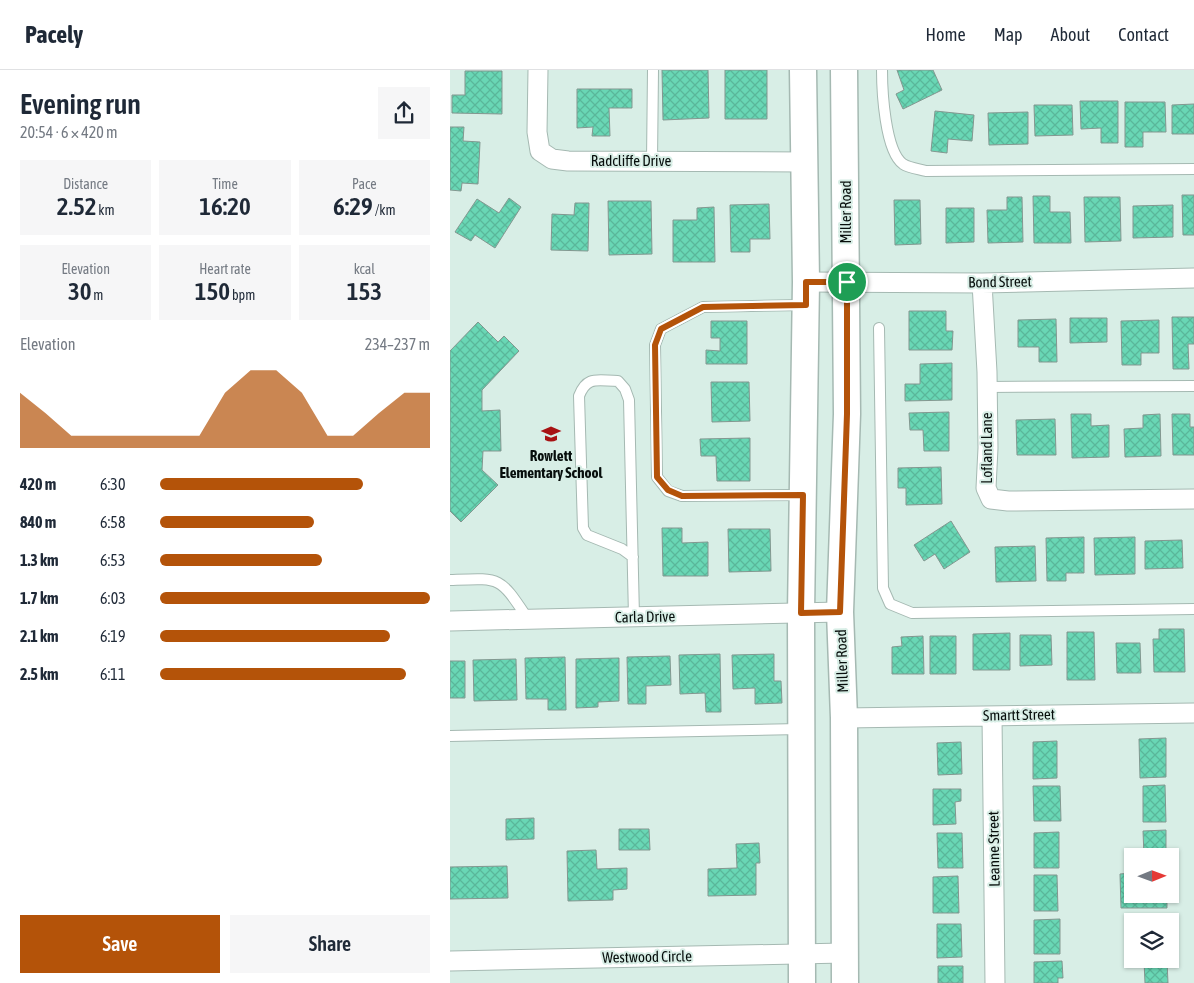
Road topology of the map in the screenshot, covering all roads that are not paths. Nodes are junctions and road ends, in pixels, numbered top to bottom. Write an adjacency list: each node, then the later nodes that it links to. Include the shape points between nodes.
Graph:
1 (538, 70): 6 (street, Radcliffe Drive, via 540,151 552,159 568,161)
2 (653, 70): 6 (lane)
3 (803, 70): 7 (main road)
4 (844, 70): 10 (main road, Miller Road)
5 (882, 70): 8 (lane, via 882,92 891,145 903,164 926,171)
6 (652, 161): 7 (street, Radcliffe Drive)
7 (805, 162): 12 (main road)
8 (1194, 169)
9 (1194, 278): 11 (street, Bond Street)
10 (847, 282): 11 (street, Bond Street); 12 (street, Bond Street); 21 (main road, Miller Road, via 847,414)
11 (982, 283): 15 (street, Lofland Lane)
12 (806, 293): 16 (main road); 16 (lane, via 703,307 661,329 655,345 657,477 668,490 682,496)
13 (879, 328): 20 (lane, via 884,588 890,604 912,613)
14 (1194, 386): 15 (lane)
15 (987, 387): 17 (street, Lofland Lane, via 986,488 991,499)
16 (803, 495): 22 (main road)
17 (1194, 499)
18 (633, 557): 18 (lane, via 628,400 618,381 589,381 579,396 583,528 587,535); 23 (lane)
19 (450, 580): 24 (lane, via 489,579 500,583 509,590)
20 (1194, 609)
21 (840, 612): 22 (street, Carla Drive); 28 (main road, Miller Road)
22 (801, 613): 23 (street, Carla Drive); 29 (main road)
23 (634, 617): 24 (street, Carla Drive)
24 (528, 619): 25 (street, Carla Drive)
25 (450, 621)
26 (1194, 714): 27 (street, Smartt Street)
27 (992, 716): 28 (street, Smartt Street); 36 (street, Leanne Street)
28 (844, 718): 31 (main road, Miller Road)
29 (801, 729): 30 (lane); 32 (main road)
30 (450, 736)
31 (844, 953): 32 (street, Westwood Circle); 35 (main road, Miller Road)
32 (802, 954): 33 (street, Westwood Circle); 34 (main road)
33 (450, 961)
34 (802, 983)
35 (845, 983)
36 (995, 983)

